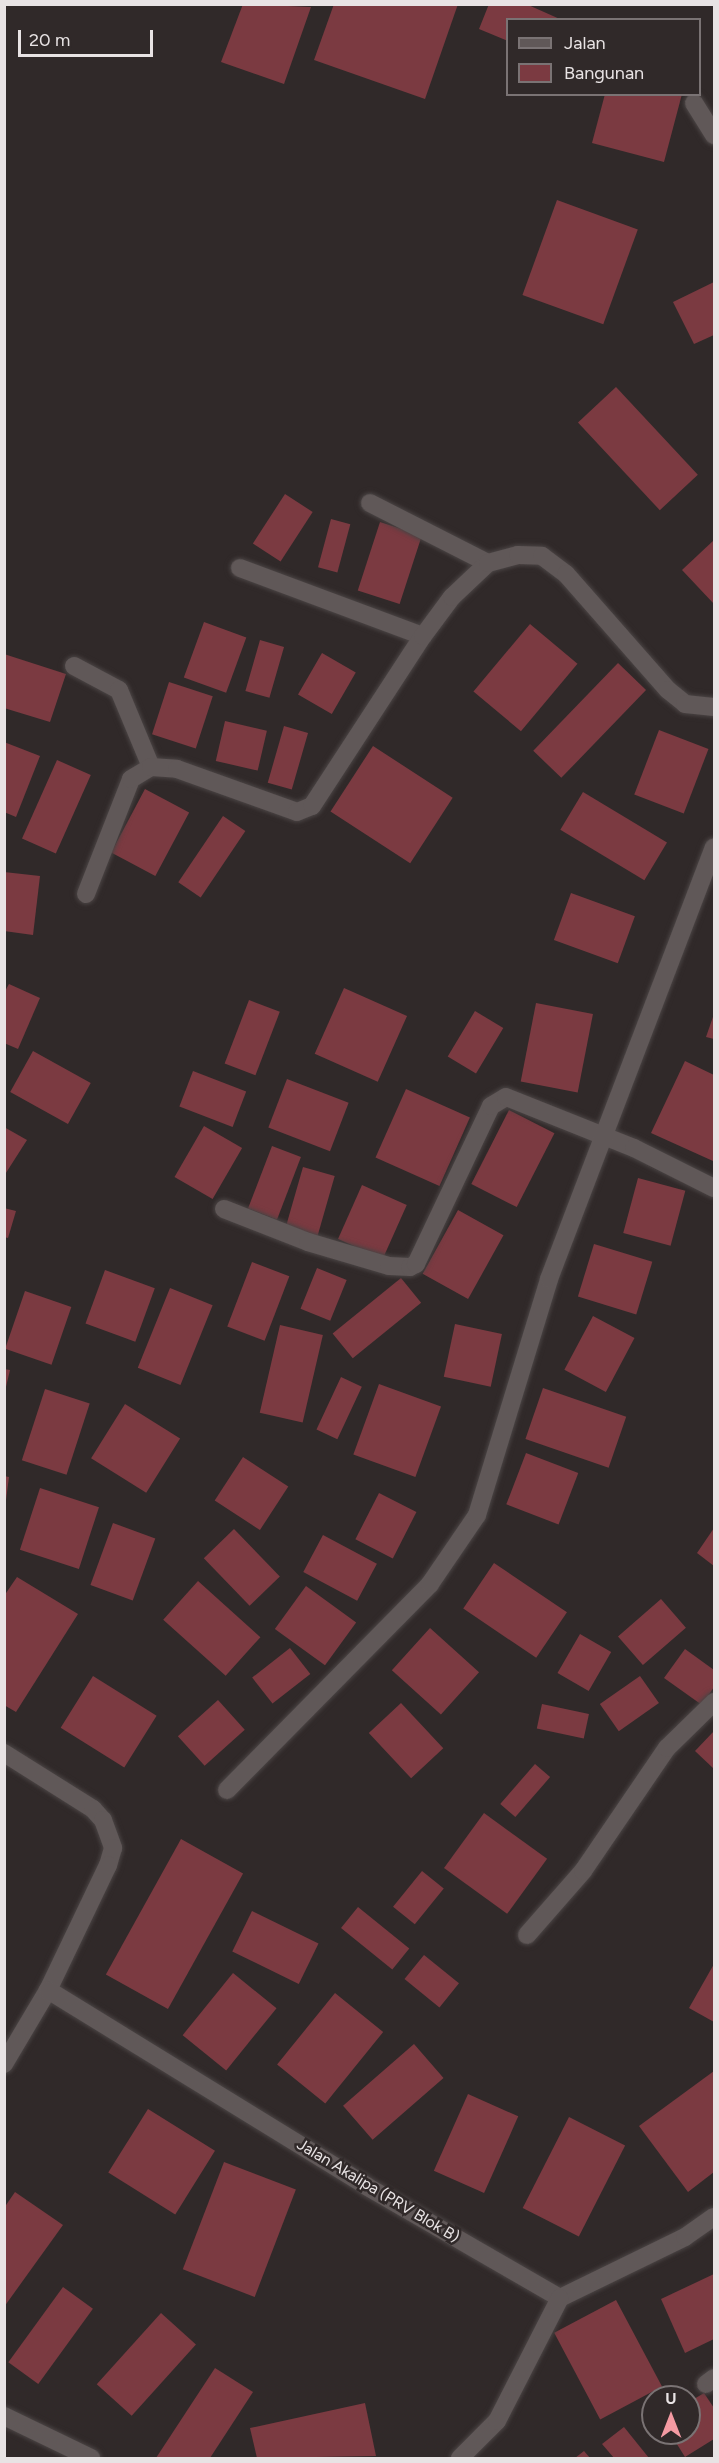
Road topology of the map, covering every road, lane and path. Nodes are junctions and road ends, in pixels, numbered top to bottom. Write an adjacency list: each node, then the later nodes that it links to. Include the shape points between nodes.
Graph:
1 (694, 103): 2 (street)
2 (714, 135)
3 (370, 503): 4 (street)
4 (488, 563): 6 (street, via 452,597); 8 (street, via 518,555 542,556 566,574 668,690 685,704)
5 (240, 568): 6 (street)
6 (423, 636): 9 (street, via 312,806 305,811 297,812 177,769)
7 (74, 666): 9 (street, via 119,690)
8 (714, 706)
9 (151, 767): 11 (street, via 131,779)
10 (714, 847): 12 (street)
11 (86, 894)
12 (602, 1136): 13 (street); 14 (street, via 514,1098 500,1098 491,1106 416,1264 410,1267 389,1266 308,1242); 17 (street, via 549,1279 477,1515 430,1584)
13 (714, 1188)
14 (224, 1209)
15 (714, 1702): 18 (street, via 667,1748 583,1871)
16 (4, 1753): 19 (street, via 93,1809 103,1820 113,1848)
17 (228, 1790)
18 (526, 1935)
19 (48, 1990): 20 (street); 22 (street, Jalan Akalipa (PRV Blok B), via 366,2186)
20 (4, 2064)
21 (714, 2217): 22 (street, via 686,2236)
22 (560, 2298): 25 (street, via 497,2421)
23 (4, 2416): 24 (street)
24 (91, 2458)
25 (460, 2458)

